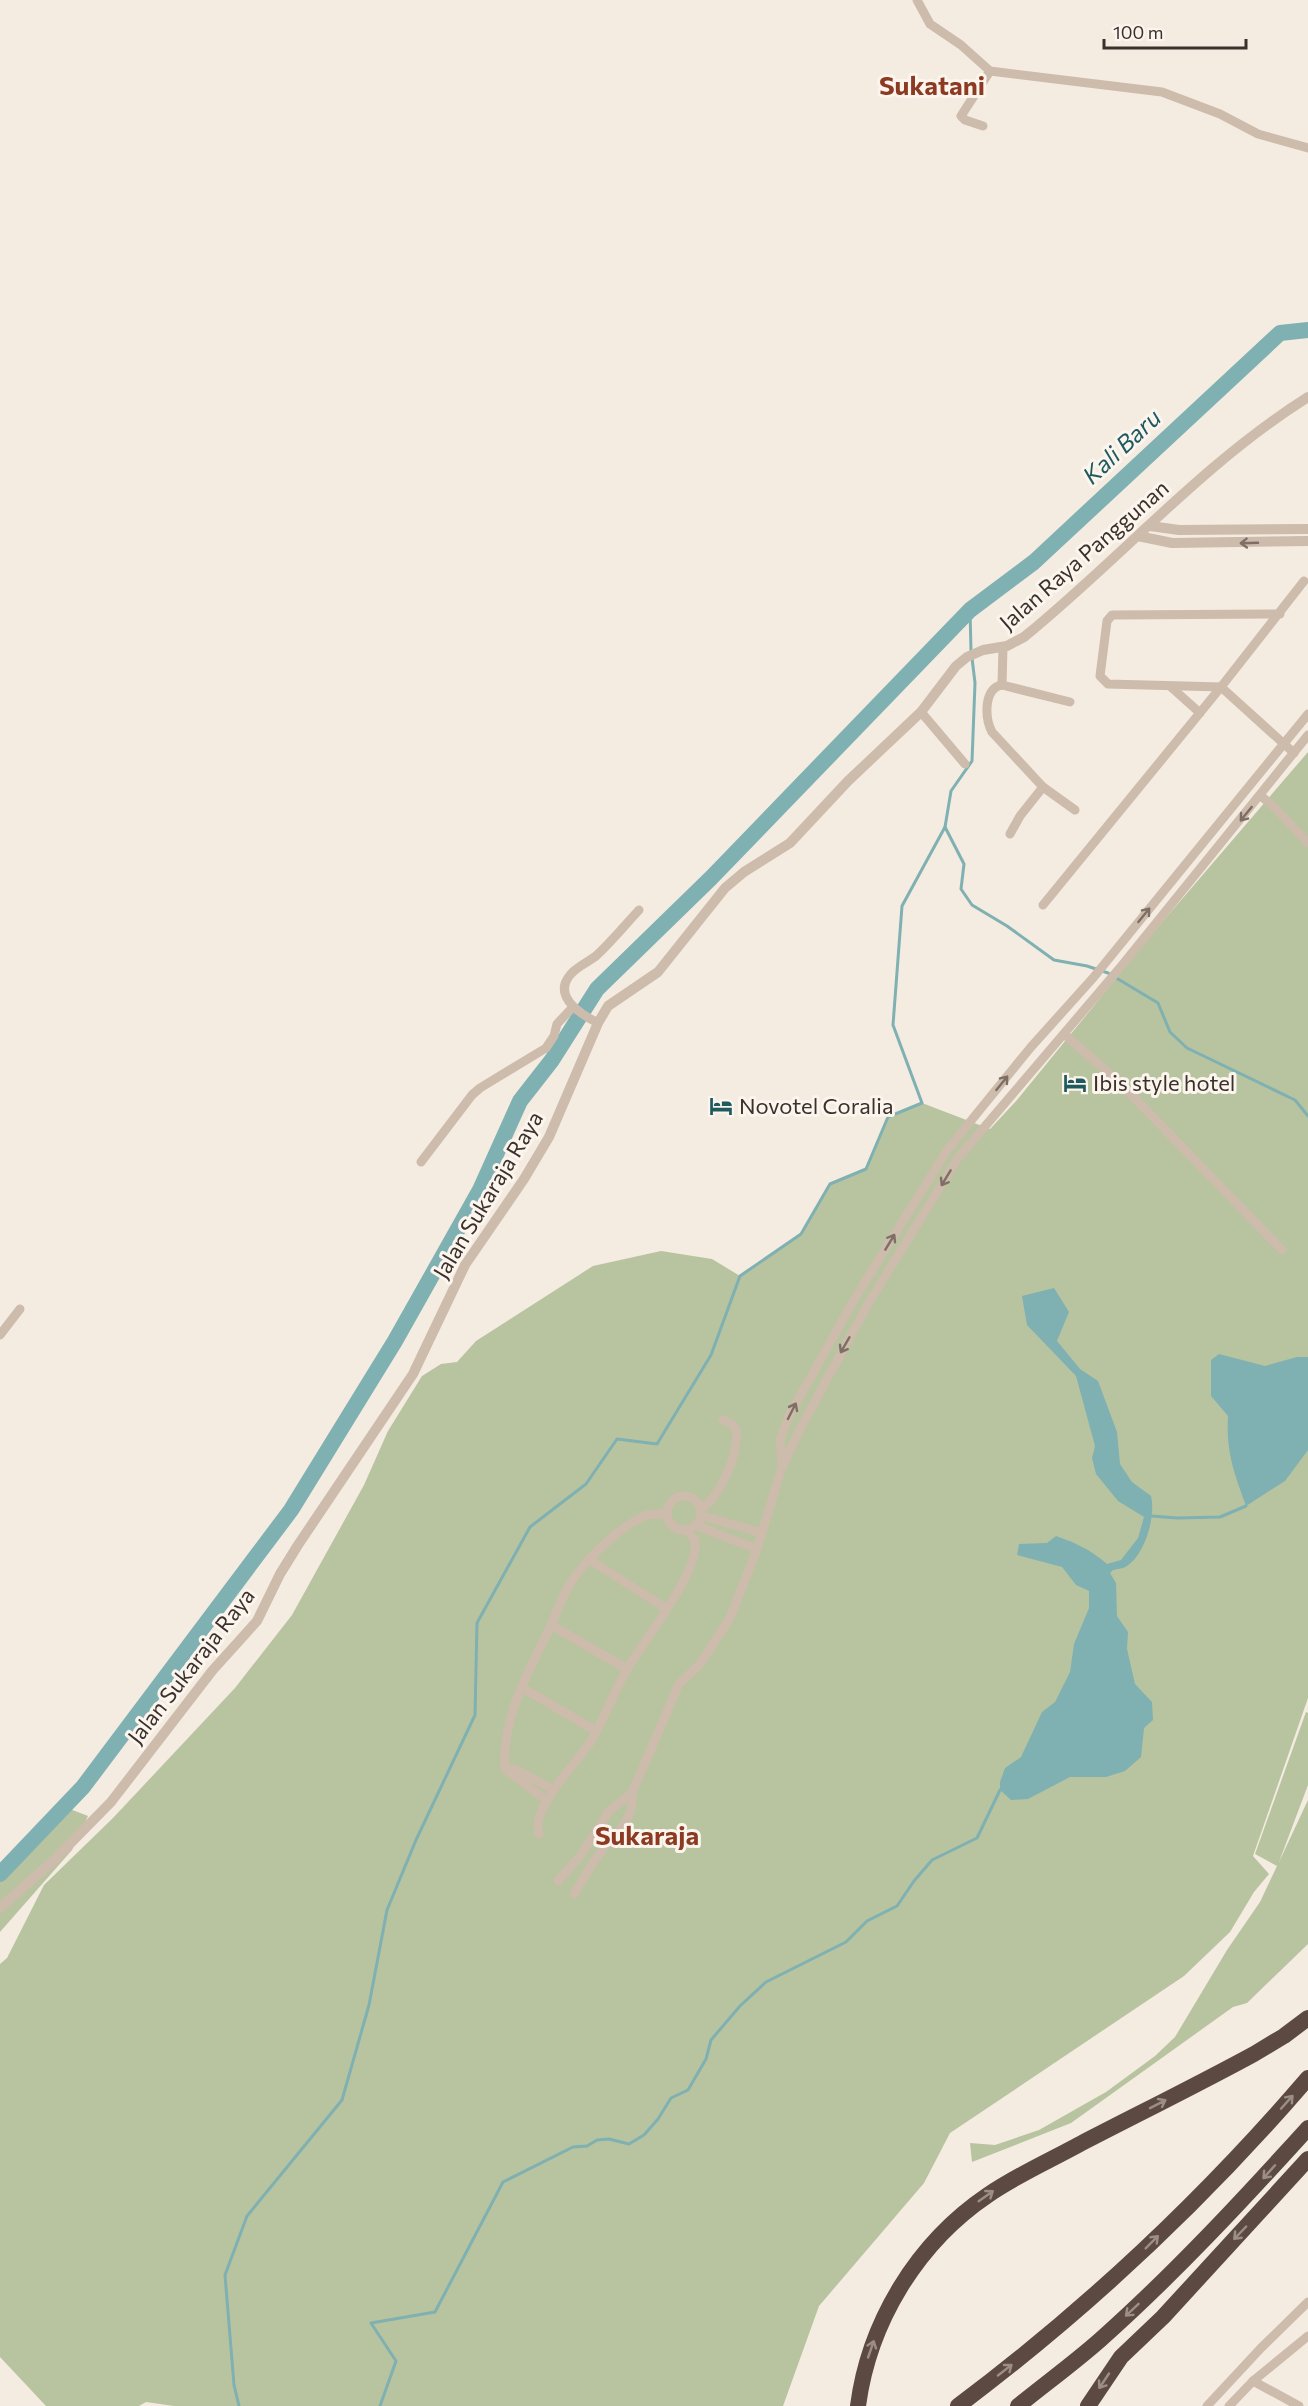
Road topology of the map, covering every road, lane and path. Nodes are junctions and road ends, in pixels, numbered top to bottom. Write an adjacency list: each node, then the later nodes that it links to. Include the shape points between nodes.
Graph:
1 (917, 0): 2 (street, via 930,24)
2 (990, 71): 3 (street, via 961,116); 4 (street, via 1162,92 1220,114 1258,134)
3 (983, 126)
4 (1308, 148)
5 (1308, 396): 6 (street, Jalan Raya Panggunan, via 1230,454)
6 (1150, 526): 7 (street, via 1179,530); 8 (street, Jalan Raya Panggunan)
7 (1307, 529): 9 (street)
8 (1138, 536): 9 (street, one-way to 8, via 1173,543); 12 (street, Jalan Raya Panggunan, via 1015,644)
9 (1308, 541)
10 (1304, 581): 11 (street)
11 (1280, 614): 14 (street, via 1109,617 1100,668 1104,681); 15 (street)
12 (1003, 647): 13 (street); 17 (street, Jalan Raya Panggunan, via 967,657)
13 (1002, 685): 16 (street); 24 (street, via 992,689 989,696 988,723)
14 (1171, 687): 15 (street); 18 (street)
15 (1221, 687): 18 (street); 21 (street)
16 (1070, 702)
17 (921, 712): 23 (street); 28 (street, Jalan Raya Panggunan)
18 (1200, 713): 30 (street)
19 (1308, 714): 21 (street)
20 (1308, 735): 22 (street)
21 (1284, 744): 22 (street); 35 (street, one-way to 21, via 1093,978)
22 (1294, 753): 25 (street)
23 (965, 764)
24 (1043, 787): 26 (street); 27 (street)
25 (1261, 796): 29 (street); 34 (street, one-way to 34)
26 (1075, 810)
27 (1010, 834)
28 (790, 843): 33 (street, Jalan Sukaraja Raya, via 725,888 658,972 617,998)
29 (1308, 843)
30 (1043, 905)
31 (639, 910): 32 (street, via 599,953 570,975 566,992)
32 (574, 1009): 33 (street); 39 (street, via 557,1024 546,1048 472,1095)
33 (594, 1021): 64 (street, Jalan Sukaraja Raya, via 549,1137 465,1265 413,1374 298,1545 257,1621 212,1671 111,1802)
34 (1064, 1034): 36 (street); 40 (street, via 1120,1083)
35 (1020, 1060): 36 (street); 37 (street, one-way to 35)
36 (1033, 1070): 38 (street)
37 (948, 1149): 38 (street); 44 (street, one-way to 37, via 780,1438 790,1414 855,1298)
38 (958, 1158): 44 (street, one-way to 44, via 863,1313)
39 (421, 1162)
40 (1282, 1250)
41 (20, 1309): 42 (street)
42 (0, 1335)
43 (723, 1420): 45 (street, via 736,1429 734,1450 720,1488)
44 (782, 1467): 49 (street)
45 (700, 1513): 46 (street, via 692,1498 685,1497 672,1501); 47 (street); 49 (street)
46 (667, 1514): 48 (street, via 673,1526); 51 (street, via 650,1514 637,1520)
47 (695, 1526): 48 (street); 50 (street)
48 (686, 1530): 52 (street, via 695,1540 695,1555)
49 (762, 1533): 50 (street)
50 (757, 1549): 59 (street, via 718,1639 700,1664 679,1683)
51 (590, 1560): 52 (street); 53 (street, via 570,1585)
52 (667, 1609): 54 (street)
53 (551, 1625): 54 (street); 55 (street)
54 (627, 1669): 56 (street)
55 (521, 1687): 56 (street); 57 (street, via 505,1746)
56 (596, 1731): 58 (street)
57 (505, 1767): 58 (street); 60 (street)
58 (554, 1790): 60 (street)
59 (632, 1793): 62 (street, via 609,1811); 63 (street, via 630,1815)
60 (546, 1800): 61 (street, via 537,1827)
61 (539, 1834)
62 (558, 1881)
63 (574, 1894)
64 (0, 1908)
65 (1308, 2018): 72 (highway, one-way to 65, via 861,2380 893,2296 957,2218 1008,2182 1254,2054)
66 (1308, 2078): 73 (highway, one-way to 66, via 1027,2353 1142,2252)
67 (1308, 2128): 74 (highway, one-way to 74, via 1169,2276)
68 (1308, 2159): 75 (highway, one-way to 75, via 1168,2312 1121,2357)
69 (1308, 2302): 76 (street)
70 (1308, 2336): 71 (street)
71 (1253, 2381): 77 (street); 78 (street)
72 (858, 2406)
73 (958, 2406)
74 (1018, 2406)
75 (1088, 2406)
76 (1207, 2406)
77 (1229, 2406)
78 (1299, 2406)

